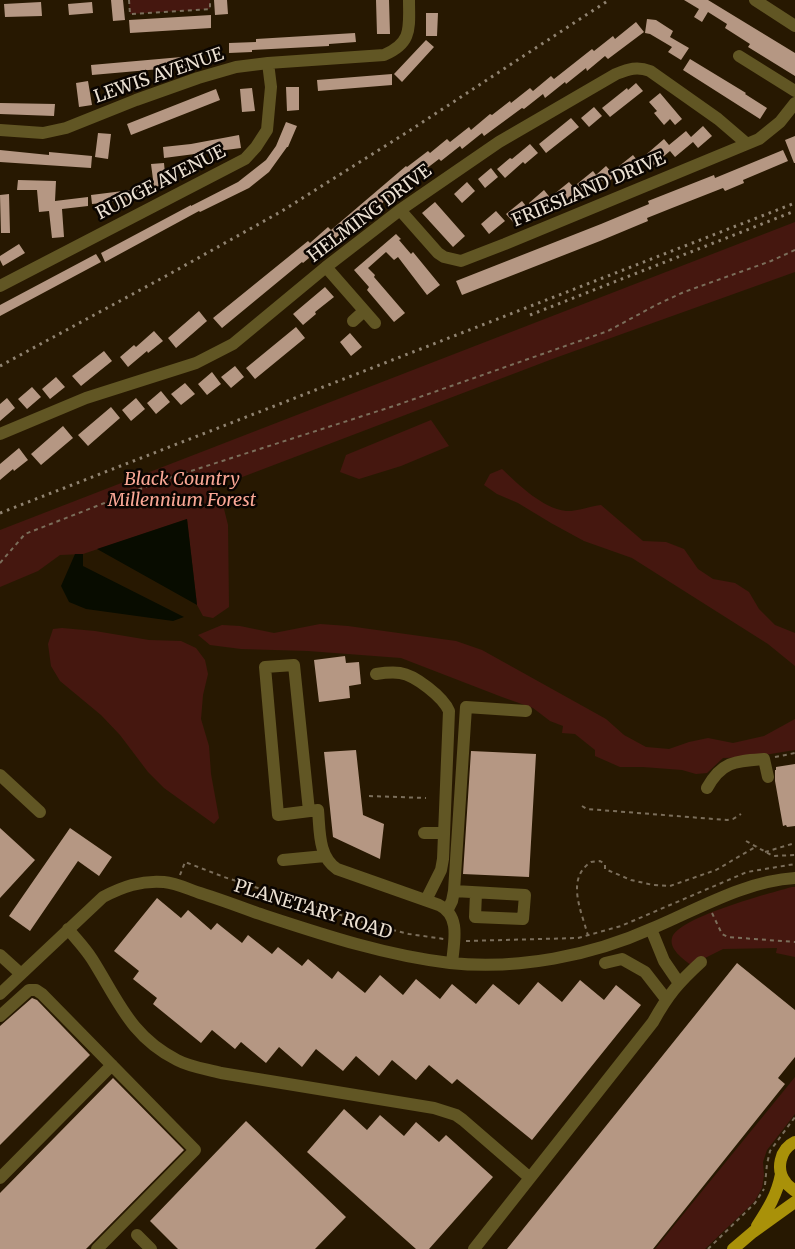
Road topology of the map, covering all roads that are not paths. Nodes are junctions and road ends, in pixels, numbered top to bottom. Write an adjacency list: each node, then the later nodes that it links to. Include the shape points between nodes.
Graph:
1 (409, 0): 5 (street, LEWIS AVENUE, via 409,33 396,50 384,55)
2 (755, 0): 3 (street)
3 (795, 26)
4 (739, 56): 6 (street)
5 (268, 63): 8 (street, LEWIS AVENUE, via 236,67 198,78 66,128 43,132); 12 (street, RUDGE AVENUE, via 271,88 267,130 245,159)
6 (795, 91)
7 (795, 103): 9 (street, FRIESLAND DRIVE, via 780,122 759,139)
8 (0, 130)
9 (746, 143): 10 (street, FRIESLAND DRIVE, via 461,261 438,253); 10 (street, HELMING DRIVE, via 650,71 632,68 616,74 499,142)
10 (400, 210): 11 (street, HELMING DRIVE)
11 (326, 267): 13 (street); 16 (street, HELMING DRIVE, via 233,344 196,363 86,398)
12 (0, 286)
13 (364, 311): 14 (street); 15 (street)
14 (353, 321)
15 (375, 323)
16 (0, 434)
17 (376, 674): 25 (street, via 410,676 446,703 450,711)
18 (526, 711): 29 (street, via 466,708)
19 (0, 775): 23 (street)
20 (768, 777): 21 (street, via 764,759 739,761 715,775)
21 (707, 788)
22 (309, 811): 22 (street, via 278,814 265,667 294,665); 26 (street, via 318,810)
23 (40, 812)
24 (424, 833): 25 (street)
25 (444, 833): 31 (street, via 441,870)
26 (325, 856): 27 (street); 31 (street, via 337,870)
27 (283, 860)
28 (795, 878): 34 (street, PLANETARY ROAD, via 760,885 708,903)
29 (454, 891): 30 (street); 32 (street)
30 (476, 893)
31 (426, 900): 32 (street)
32 (448, 909): 37 (street, via 454,928)
33 (68, 929): 37 (street, PLANETARY ROAD, via 103,897 120,888 164,882 369,949); 39 (street, PLANETARY ROAD); 48 (street, via 92,959 137,1031 178,1061 221,1073 446,1111 463,1120)
34 (651, 929): 37 (street, PLANETARY ROAD, via 598,948 553,958 508,963); 40 (street, via 664,961)
35 (0, 955): 39 (street)
36 (700, 962): 40 (street)
37 (452, 963)
38 (605, 963): 42 (street, via 622,959 645,972)
39 (20, 974): 41 (street, PLANETARY ROAD)
40 (679, 983): 42 (street)
41 (0, 994)
42 (666, 999): 48 (street, via 653,1022)
43 (0, 1016): 44 (street, via 29,990 36,990)
44 (112, 1065): 47 (street); 53 (street, via 195,1150)
45 (794, 1142): 46 (main road, via 781,1158)
46 (781, 1174): 49 (main road); 51 (main road, via 775,1197)
47 (0, 1178)
48 (530, 1178): 55 (street)
49 (795, 1191)
50 (795, 1202): 51 (main road)
51 (753, 1232): 56 (main road)
52 (137, 1235): 54 (street)
53 (98, 1249)
54 (151, 1249)
55 (474, 1249)
56 (734, 1249)

